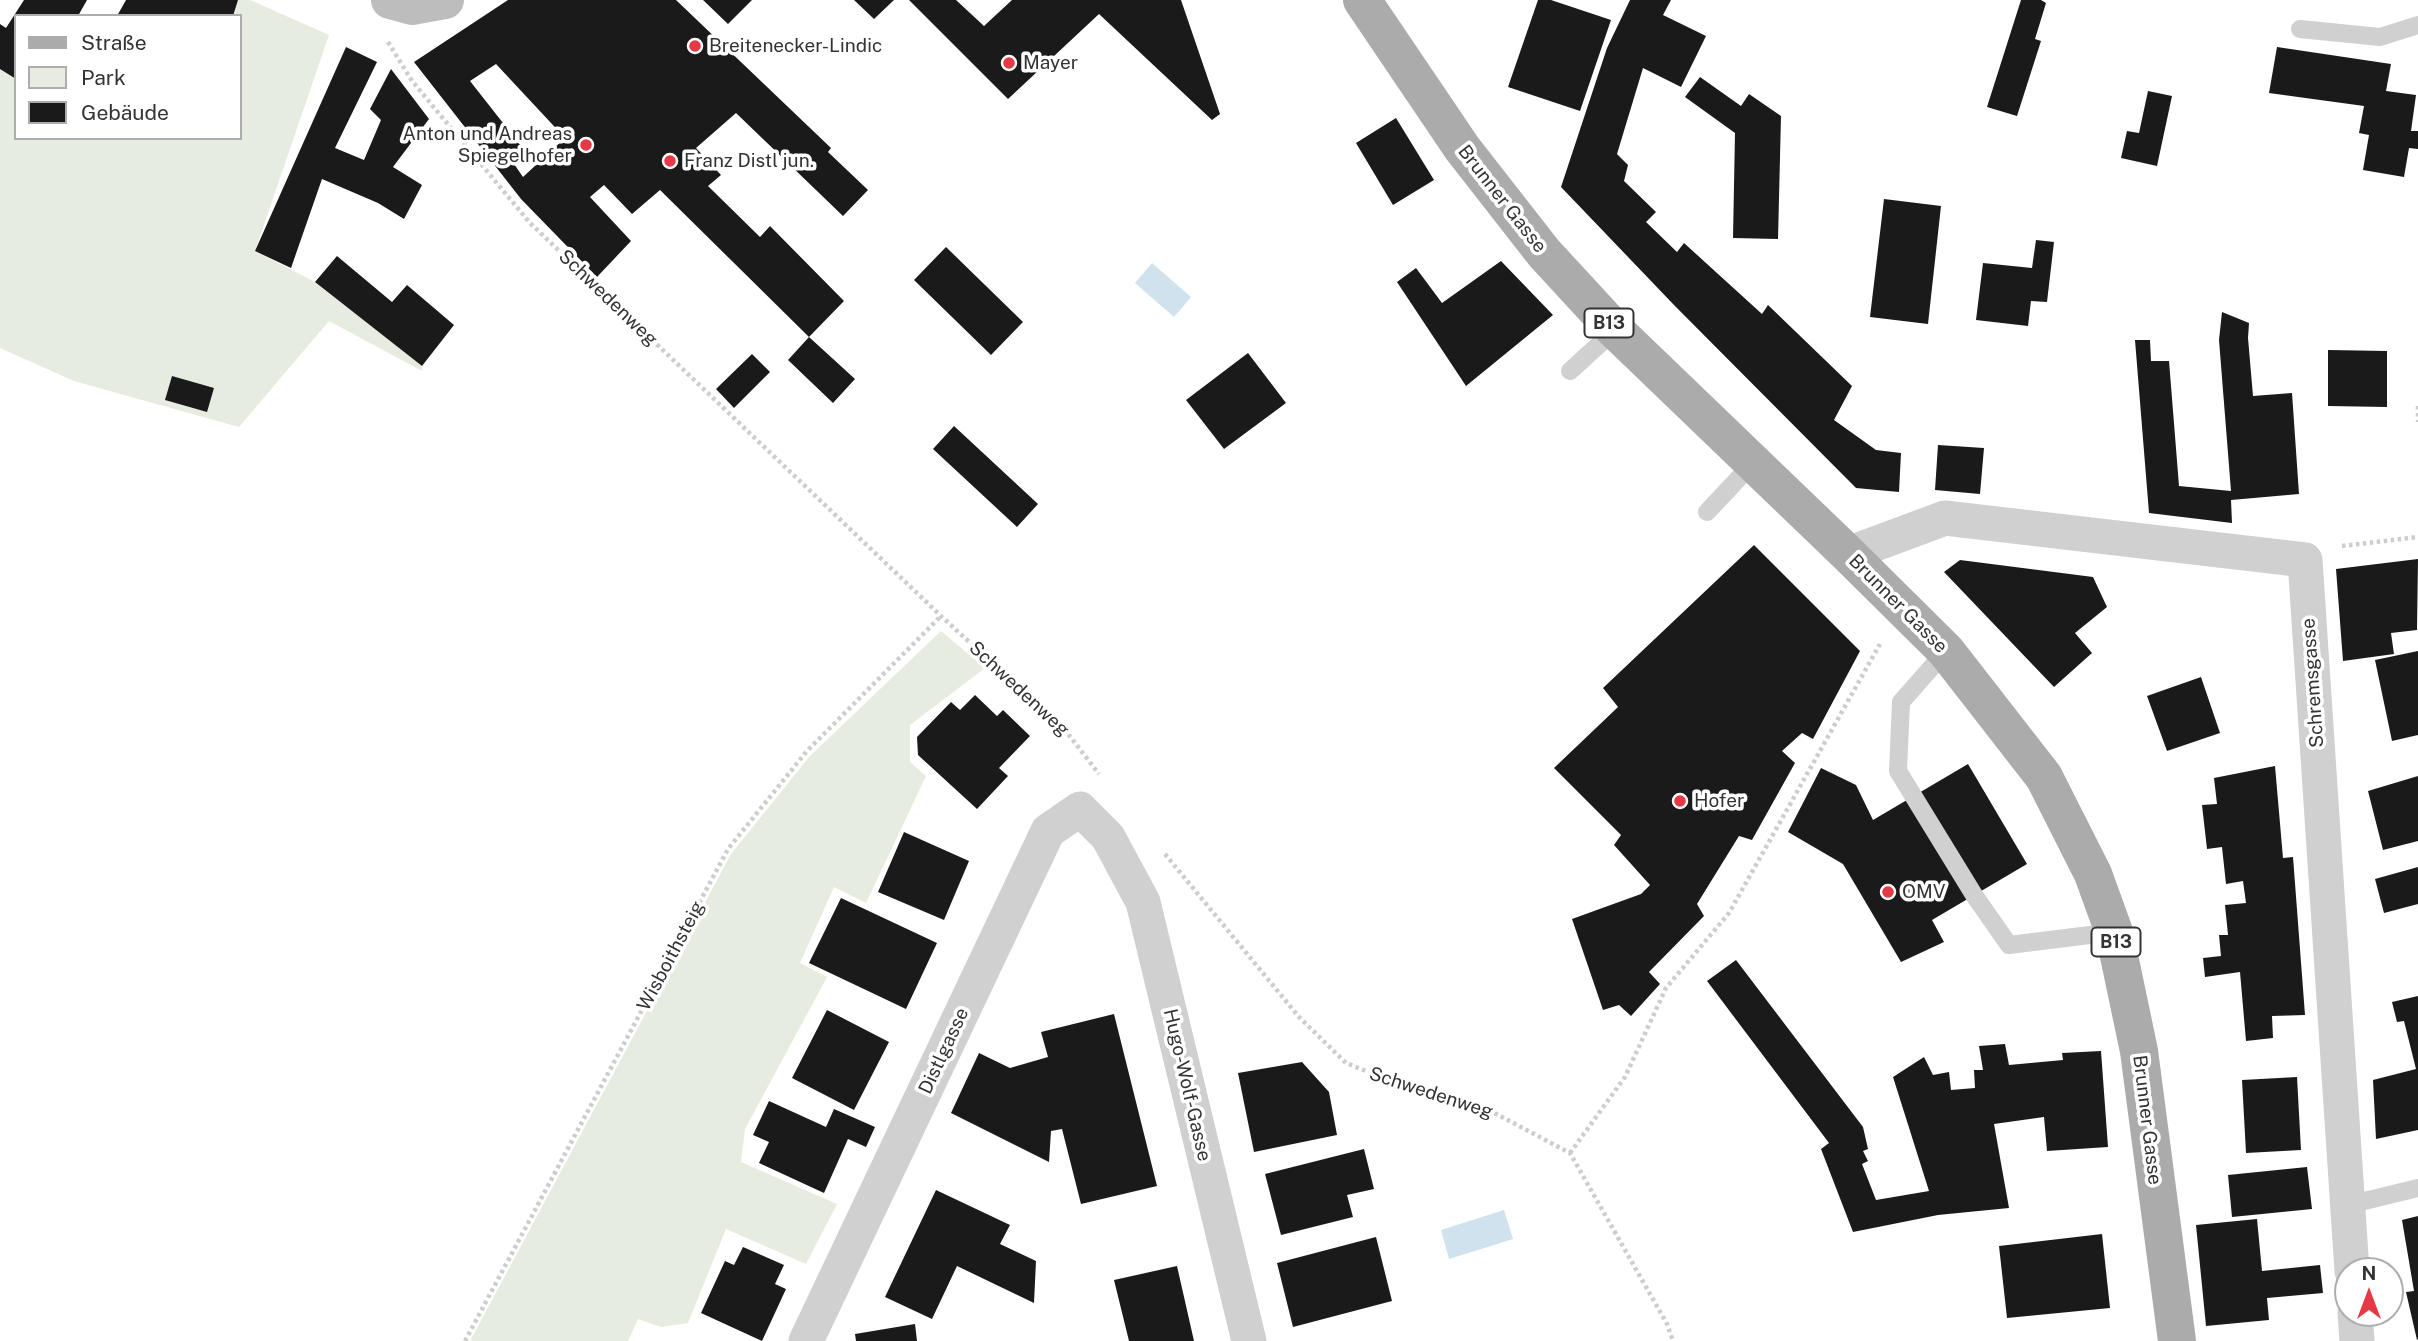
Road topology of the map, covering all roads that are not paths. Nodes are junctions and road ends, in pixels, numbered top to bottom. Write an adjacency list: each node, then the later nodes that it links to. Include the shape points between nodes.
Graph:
1 (445, 0): 3 (main road, via 412,6)
2 (1362, 0): 6 (main road, Brunner Gasse / B13, via 1462,148 1544,253)
3 (387, 17)
4 (2418, 25): 5 (lane, via 2380,37)
5 (2300, 29)
6 (1615, 330): 7 (lane); 8 (main road, Brunner Gasse / B13)
7 (1570, 371)
8 (1753, 463): 9 (lane); 10 (main road, Brunner Gasse / B13)
9 (1707, 512)
10 (1848, 554): 11 (main road, Brunner Gasse / B13); 15 (street, Schremsgasse, via 1945,518 2305,560)
11 (1946, 651): 13 (main road, Brunner Gasse / B13, via 2044,777 2093,874); 13 (lane, via 1901,702 1898,771 2009,945)
12 (1108, 837): 17 (street, Distlgasse, via 1080,809 1048,831); 18 (street, Hugo-Wolf-Gasse, via 1143,902)
13 (2114, 932): 19 (main road, Brunner Gasse / B13, via 2139,1051)
14 (2418, 1188): 15 (lane)
15 (2348, 1205): 16 (street, Schremsgasse)
16 (2351, 1257)
17 (806, 1341)
18 (1249, 1341)
19 (2177, 1341)

